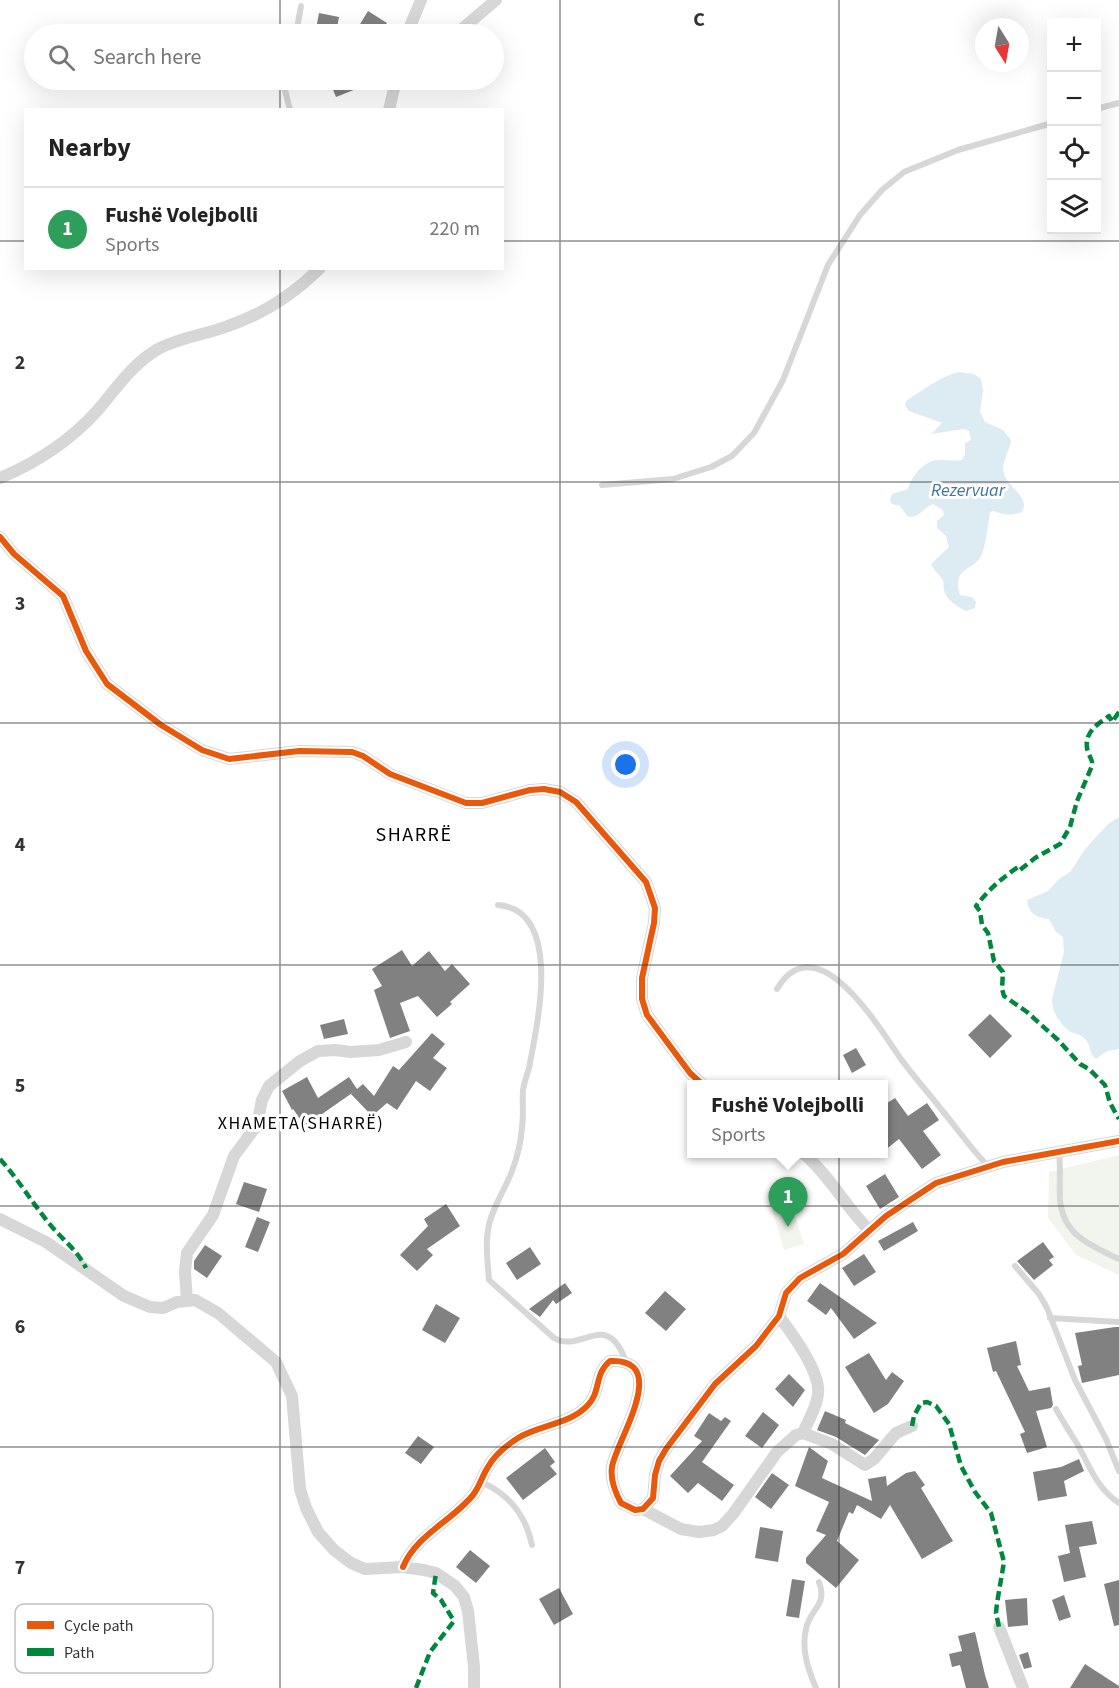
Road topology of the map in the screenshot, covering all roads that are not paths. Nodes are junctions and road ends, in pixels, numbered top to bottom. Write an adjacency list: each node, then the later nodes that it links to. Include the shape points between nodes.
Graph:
1 (421, 0): 5 (street)
2 (496, 0): 6 (street)
3 (301, 6): 4 (lane)
4 (298, 24)
5 (411, 24)
6 (468, 24)
7 (285, 90): 10 (lane)
8 (395, 90): 11 (street)
9 (1119, 103): 12 (lane)
10 (290, 108)
11 (390, 108)
12 (1101, 108)
13 (1047, 124): 16 (lane, via 958,150 904,172 882,190 828,266 783,380 753,433 732,456 673,479)
14 (318, 270): 15 (street, via 284,300 251,317 184,338 137,363 78,431 51,452)
15 (0, 478)
16 (602, 485)
17 (0, 537): 21 (street, via 63,596 86,651 107,684 202,750 229,759 299,751 352,752 390,774 466,803 544,789 560,792 576,802 646,882 655,908 642,999 647,1015)
18 (498, 905): 34 (lane, via 520,912 535,930 540,944 540,986 522,1128 511,1172 488,1229 489,1280 548,1334 566,1342 593,1335 607,1336 622,1350)
19 (777, 989): 25 (lane, via 791,972 802,968 813,968 840,981)
20 (406, 1042): 30 (street, via 379,1050 318,1051 300,1060 269,1086 257,1125 234,1156 213,1215 187,1253)
21 (698, 1080)
22 (1119, 1140): 23 (street)
23 (1059, 1153): 25 (street); 28 (lane, via 1064,1221 1085,1243)
24 (808, 1158): 27 (street)
25 (988, 1166): 27 (street, via 927,1188)
26 (0, 1219): 30 (street, via 46,1242 124,1296 163,1308)
27 (869, 1230): 31 (street, via 843,1254 800,1278 786,1293)
28 (1119, 1259)
29 (1015, 1266): 32 (lane, via 1039,1294)
30 (187, 1300): 44 (street, via 195,1300 218,1313 276,1362 292,1396 300,1489 318,1532 334,1550 365,1569)
31 (779, 1316): 37 (street, via 798,1342 818,1387 817,1401); 42 (street, via 756,1346 715,1384 666,1449 655,1475 653,1498)
32 (1050, 1318): 33 (lane); 38 (lane, via 1075,1380)
33 (1119, 1322)
34 (626, 1362): 40 (street, via 610,1361 602,1368 593,1399 584,1409 529,1432 507,1446 488,1466); 42 (street, via 637,1377 638,1396 614,1459 613,1485 621,1503 635,1510)
35 (1056, 1409): 41 (lane, via 1100,1487)
36 (912, 1426): 37 (street, via 896,1433 866,1465)
37 (803, 1433): 42 (street, via 777,1452 733,1514 714,1530 681,1529)
38 (1118, 1462): 39 (lane)
39 (1119, 1471)
40 (481, 1482): 43 (lane, via 504,1494 513,1505); 44 (street, via 463,1506 414,1548)
41 (1119, 1503)
42 (643, 1509)
43 (532, 1545)
44 (403, 1567): 47 (street, via 436,1573 464,1597)
45 (819, 1582): 48 (lane, via 822,1599 806,1627 804,1642)
46 (999, 1627): 49 (street)
47 (474, 1688)
48 (816, 1688)
49 (1023, 1688)

